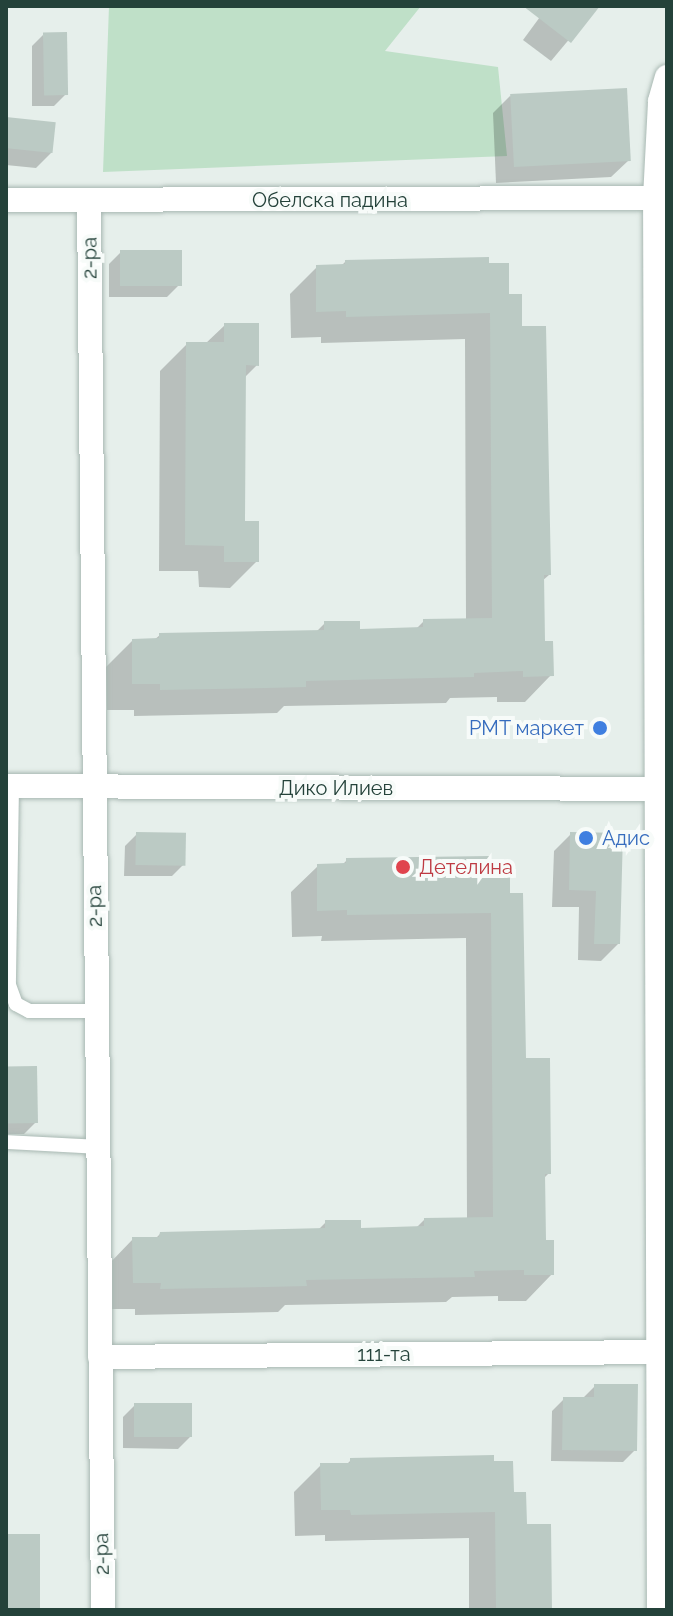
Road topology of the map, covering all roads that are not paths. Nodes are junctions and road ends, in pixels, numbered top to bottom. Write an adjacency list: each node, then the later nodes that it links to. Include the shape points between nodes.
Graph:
1 (667, 77): 2 (street, via 660,101)
2 (655, 198): 4 (street, Обелска падина); 7 (street)
3 (6, 200): 4 (street, Обелска падина)
4 (89, 201): 6 (street, 2-ра)
5 (9, 786): 6 (street, Дико Илиев); 8 (lane, via 9,985 16,1004 29,1011)
6 (94, 787): 7 (street, Дико Илиев); 8 (street, 2-ра)
7 (661, 789): 9 (street)
8 (97, 1011): 11 (street, 2-ра)
9 (663, 1091): 12 (street)
10 (6, 1142): 11 (lane)
11 (98, 1147): 13 (street, 2-ра)
12 (663, 1352): 13 (street, 111-та); 15 (street)
13 (100, 1357): 14 (street, 2-ра)
14 (103, 1610)
15 (659, 1610)

